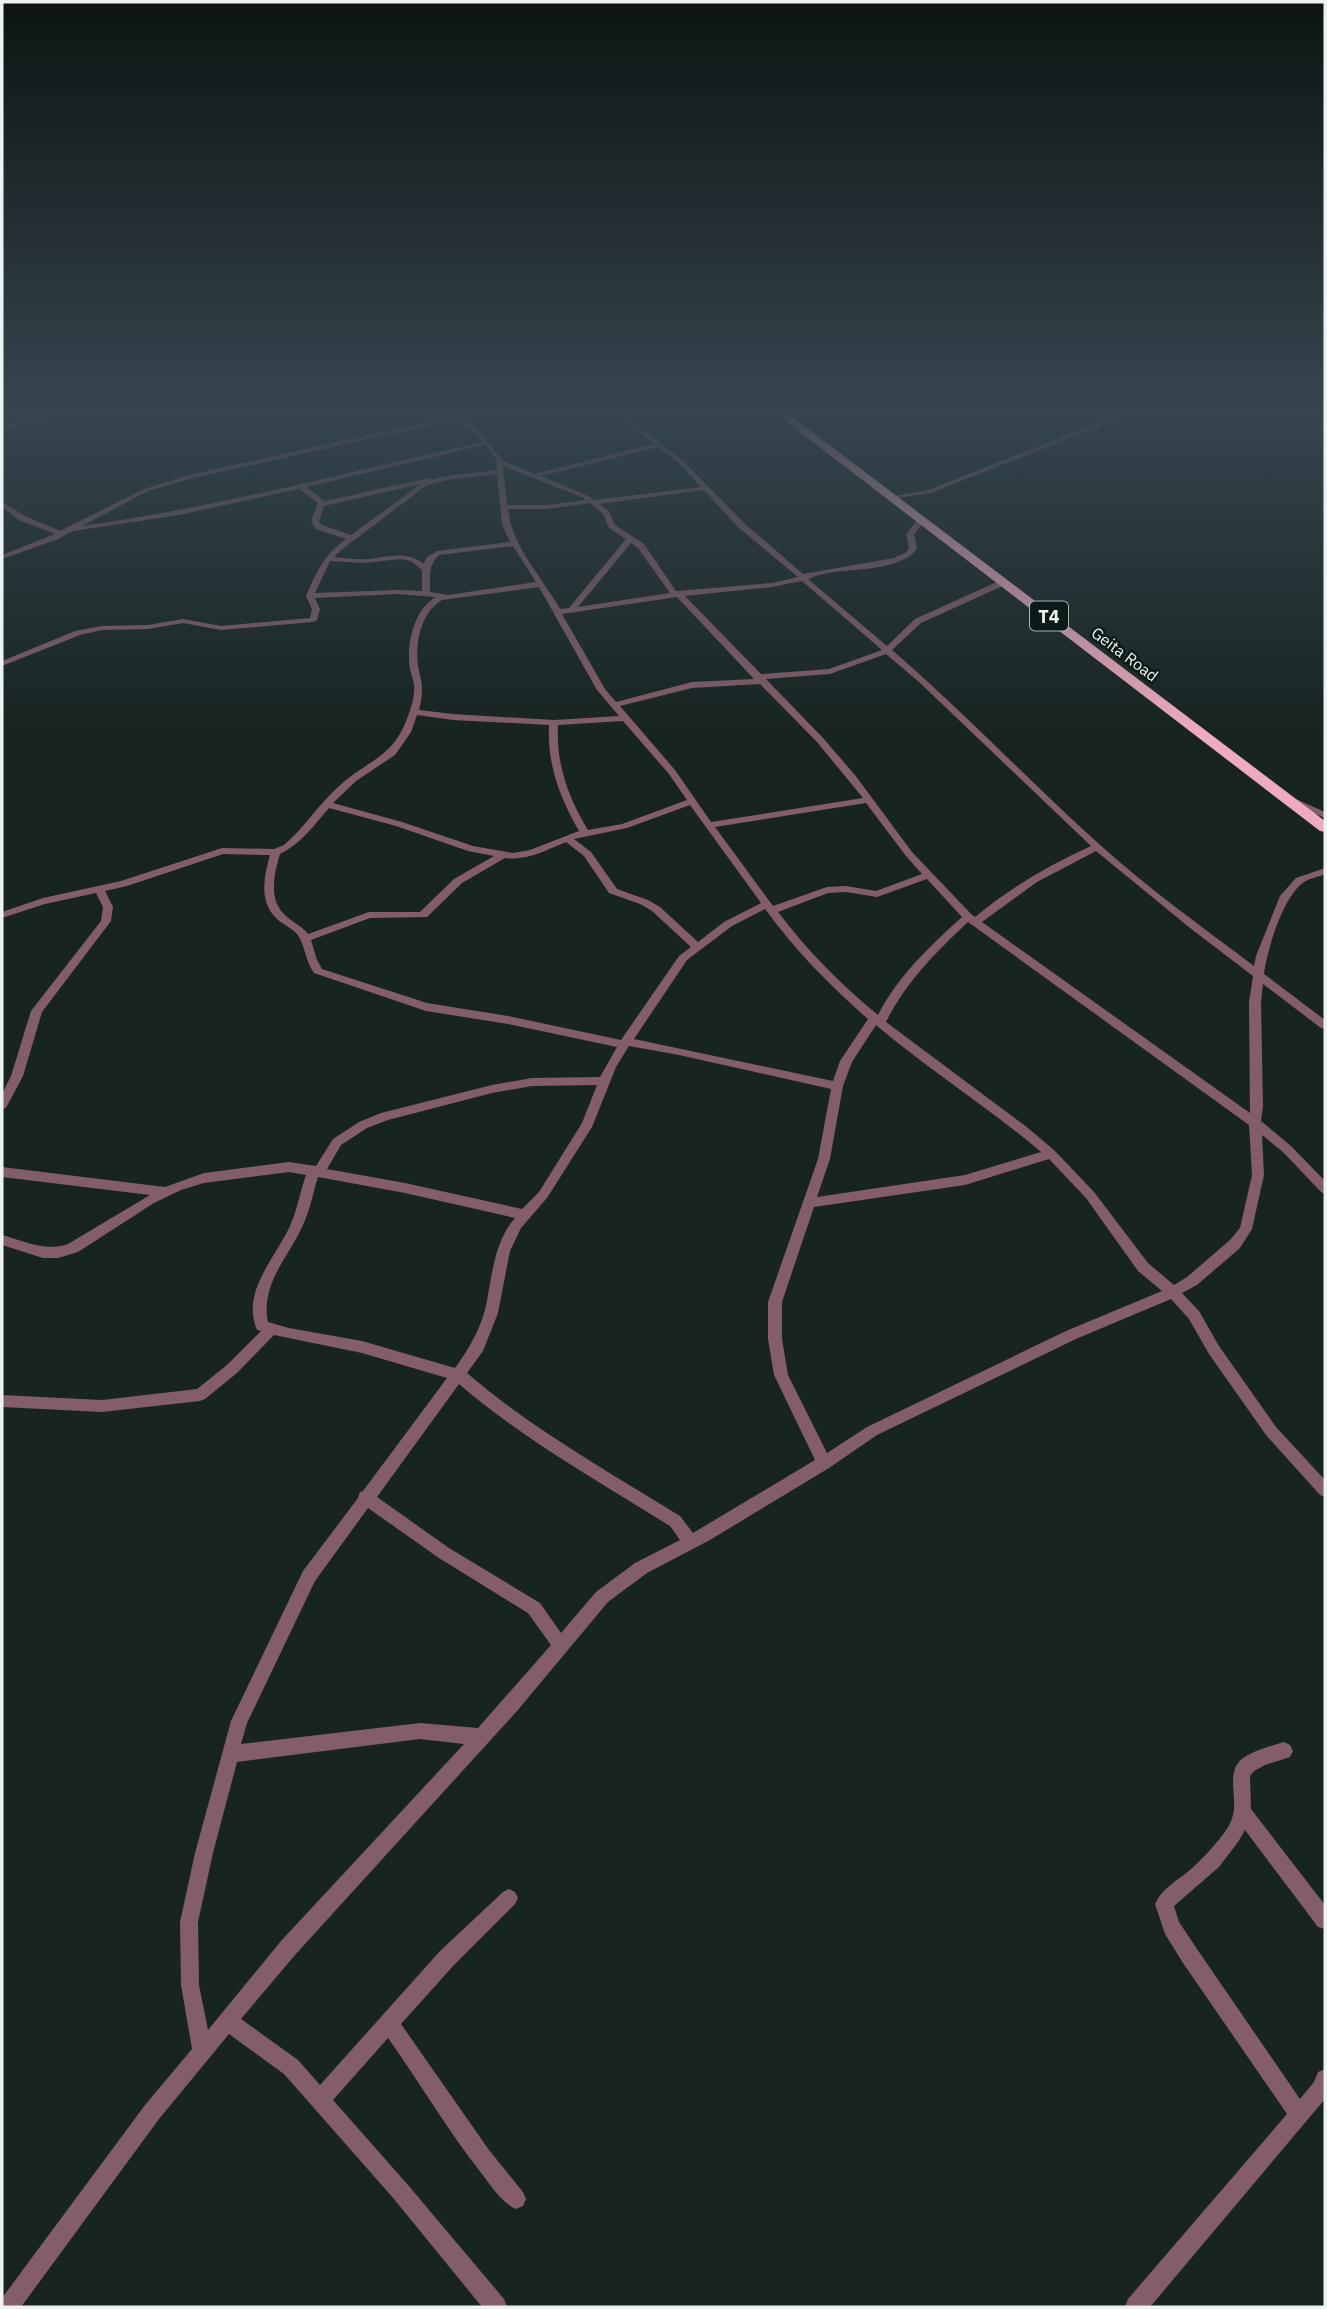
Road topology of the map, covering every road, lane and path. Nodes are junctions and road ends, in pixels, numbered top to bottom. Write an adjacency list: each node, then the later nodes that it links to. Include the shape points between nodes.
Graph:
1 (15, 514): 12 (street)
2 (99, 514): 11 (street)
3 (167, 514): 11 (street)
4 (318, 514): 13 (street, via 315,521 319,527)
5 (384, 514): 13 (street)
6 (505, 514): 15 (street)
7 (606, 514): 14 (street, via 612,526)
8 (730, 514): 19 (street)
9 (914, 514): 10 (highway, Geita Road / T4)
10 (922, 520): 19 (street, via 910,534 913,549 908,555); 20 (highway, Geita Road / T4)
11 (68, 530): 12 (street)
12 (60, 534): 16 (street)
13 (351, 538): 17 (street)
14 (631, 538): 23 (street); 26 (street)
15 (515, 544): 18 (street, via 437,553); 21 (street)
16 (2, 557)
17 (329, 559): 18 (street, via 407,557 421,562); 24 (street)
18 (426, 570): 22 (street)
19 (804, 577): 23 (street, via 772,585); 28 (street)
20 (1004, 582): 28 (street, via 918,621); 35 (highway, Geita Road / T4)
21 (541, 584): 25 (street); 27 (street)
22 (426, 594): 24 (street); 25 (street)
23 (676, 594): 26 (street); 30 (street)
24 (310, 596): 29 (street, via 316,614 306,622 221,628 183,621 102,628)
25 (455, 597): 32 (street, via 435,600 424,610 416,637)
26 (572, 609): 27 (street)
27 (557, 612): 31 (street)
28 (888, 650): 30 (street, via 830,671); 44 (street)
29 (2, 664)
30 (759, 679): 31 (street, via 692,685); 36 (street, via 820,740)
31 (614, 705): 33 (street)
32 (414, 712): 34 (street); 38 (street, via 393,752 351,780)
33 (625, 718): 34 (street); 37 (street)
34 (554, 723): 42 (street, via 554,760 561,789)
35 (1289, 799): 39 (street); 41 (highway, Geita Road / T4)
36 (868, 800): 40 (street); 48 (street)
37 (693, 801): 40 (street); 42 (street, via 624,826)
38 (326, 804): 45 (street, via 296,839); 46 (street)
39 (1325, 815)
40 (709, 825): 50 (street)
41 (1325, 828)
42 (585, 833): 43 (street)
43 (566, 838): 46 (street, via 524,855); 54 (street, via 588,854 613,891 656,909)
44 (1097, 847): 52 (street, via 1014,890); 55 (street)
45 (276, 852): 49 (street, via 222,851); 53 (street, via 268,880 274,906)
46 (501, 856): 53 (street, via 458,881 423,915 369,915)
47 (1325, 871): 55 (street, via 1300,880 1284,898 1261,956)
48 (929, 875): 50 (street, via 877,894 827,890); 52 (street)
49 (100, 890): 51 (street); 61 (street, via 108,907 106,921 37,1011 17,1076)
50 (770, 907): 54 (street, via 728,924); 56 (street, via 823,971)
51 (2, 915)
52 (972, 920): 56 (street, via 930,951); 62 (street)
53 (305, 939): 58 (street, via 309,961 318,971 404,1000)
54 (697, 947): 58 (street, via 683,958)
55 (1259, 975): 57 (street); 62 (street)
56 (878, 1020): 60 (street, via 846,1061); 63 (street)
57 (1325, 1025)
58 (625, 1043): 59 (street); 60 (street, via 706,1055)
59 (605, 1081): 64 (street, via 532,1082 385,1116 337,1142); 69 (street, via 588,1124 544,1195)
60 (837, 1086): 68 (street, via 824,1159)
61 (2, 1105)
62 (1255, 1123): 66 (street); 71 (street, via 1258,1175 1246,1229 1235,1244)
63 (1051, 1154): 68 (street, via 965,1180); 71 (street, via 1090,1195 1143,1267)
64 (316, 1170): 67 (street, via 289,1167 241,1172 204,1178); 69 (street); 72 (street, via 291,1239 262,1286 258,1315 262,1326)
65 (2, 1172): 67 (street)
66 (1325, 1189)
67 (167, 1192): 70 (street, via 58,1253)
68 (810, 1203): 75 (street, via 775,1302 775,1339 781,1375)
69 (524, 1215): 73 (street, via 503,1251 491,1313 478,1346)
70 (2, 1240)
71 (1173, 1292): 75 (street, via 1071,1335 872,1431); 76 (street, via 1194,1315 1271,1431)
72 (271, 1330): 73 (street, via 362,1347); 74 (street, via 200,1395 102,1406)
73 (459, 1375): 77 (street); 78 (street, via 525,1426 675,1521)
74 (2, 1401)
75 (824, 1463): 78 (street)
76 (1325, 1490)
77 (365, 1497): 79 (street, via 534,1608); 82 (street, via 309,1576 239,1721)
78 (691, 1542): 79 (street, via 641,1568 602,1597)
79 (561, 1646): 80 (street)
80 (482, 1737): 82 (street, via 420,1731); 86 (street, via 288,1948)
81 (1284, 1751): 83 (street, via 1243,1768 1239,1779)
82 (230, 1754): 88 (street, via 189,1922 190,1985)
83 (1243, 1812): 85 (street); 91 (street, via 1229,1842 1197,1877 1169,1897 1165,1910 1224,2009)
84 (509, 1898): 87 (street, via 447,1958)
85 (1325, 1920)
86 (228, 2021): 88 (street); 90 (street, via 291,2067)
87 (389, 2024): 90 (street); 92 (street, via 487,2168)
88 (202, 2052): 93 (street)
89 (1325, 2079): 91 (street)
90 (320, 2099): 94 (street)
91 (1299, 2115): 95 (street)
92 (516, 2199)
93 (8, 2307)
94 (496, 2307)
95 (1136, 2307)

